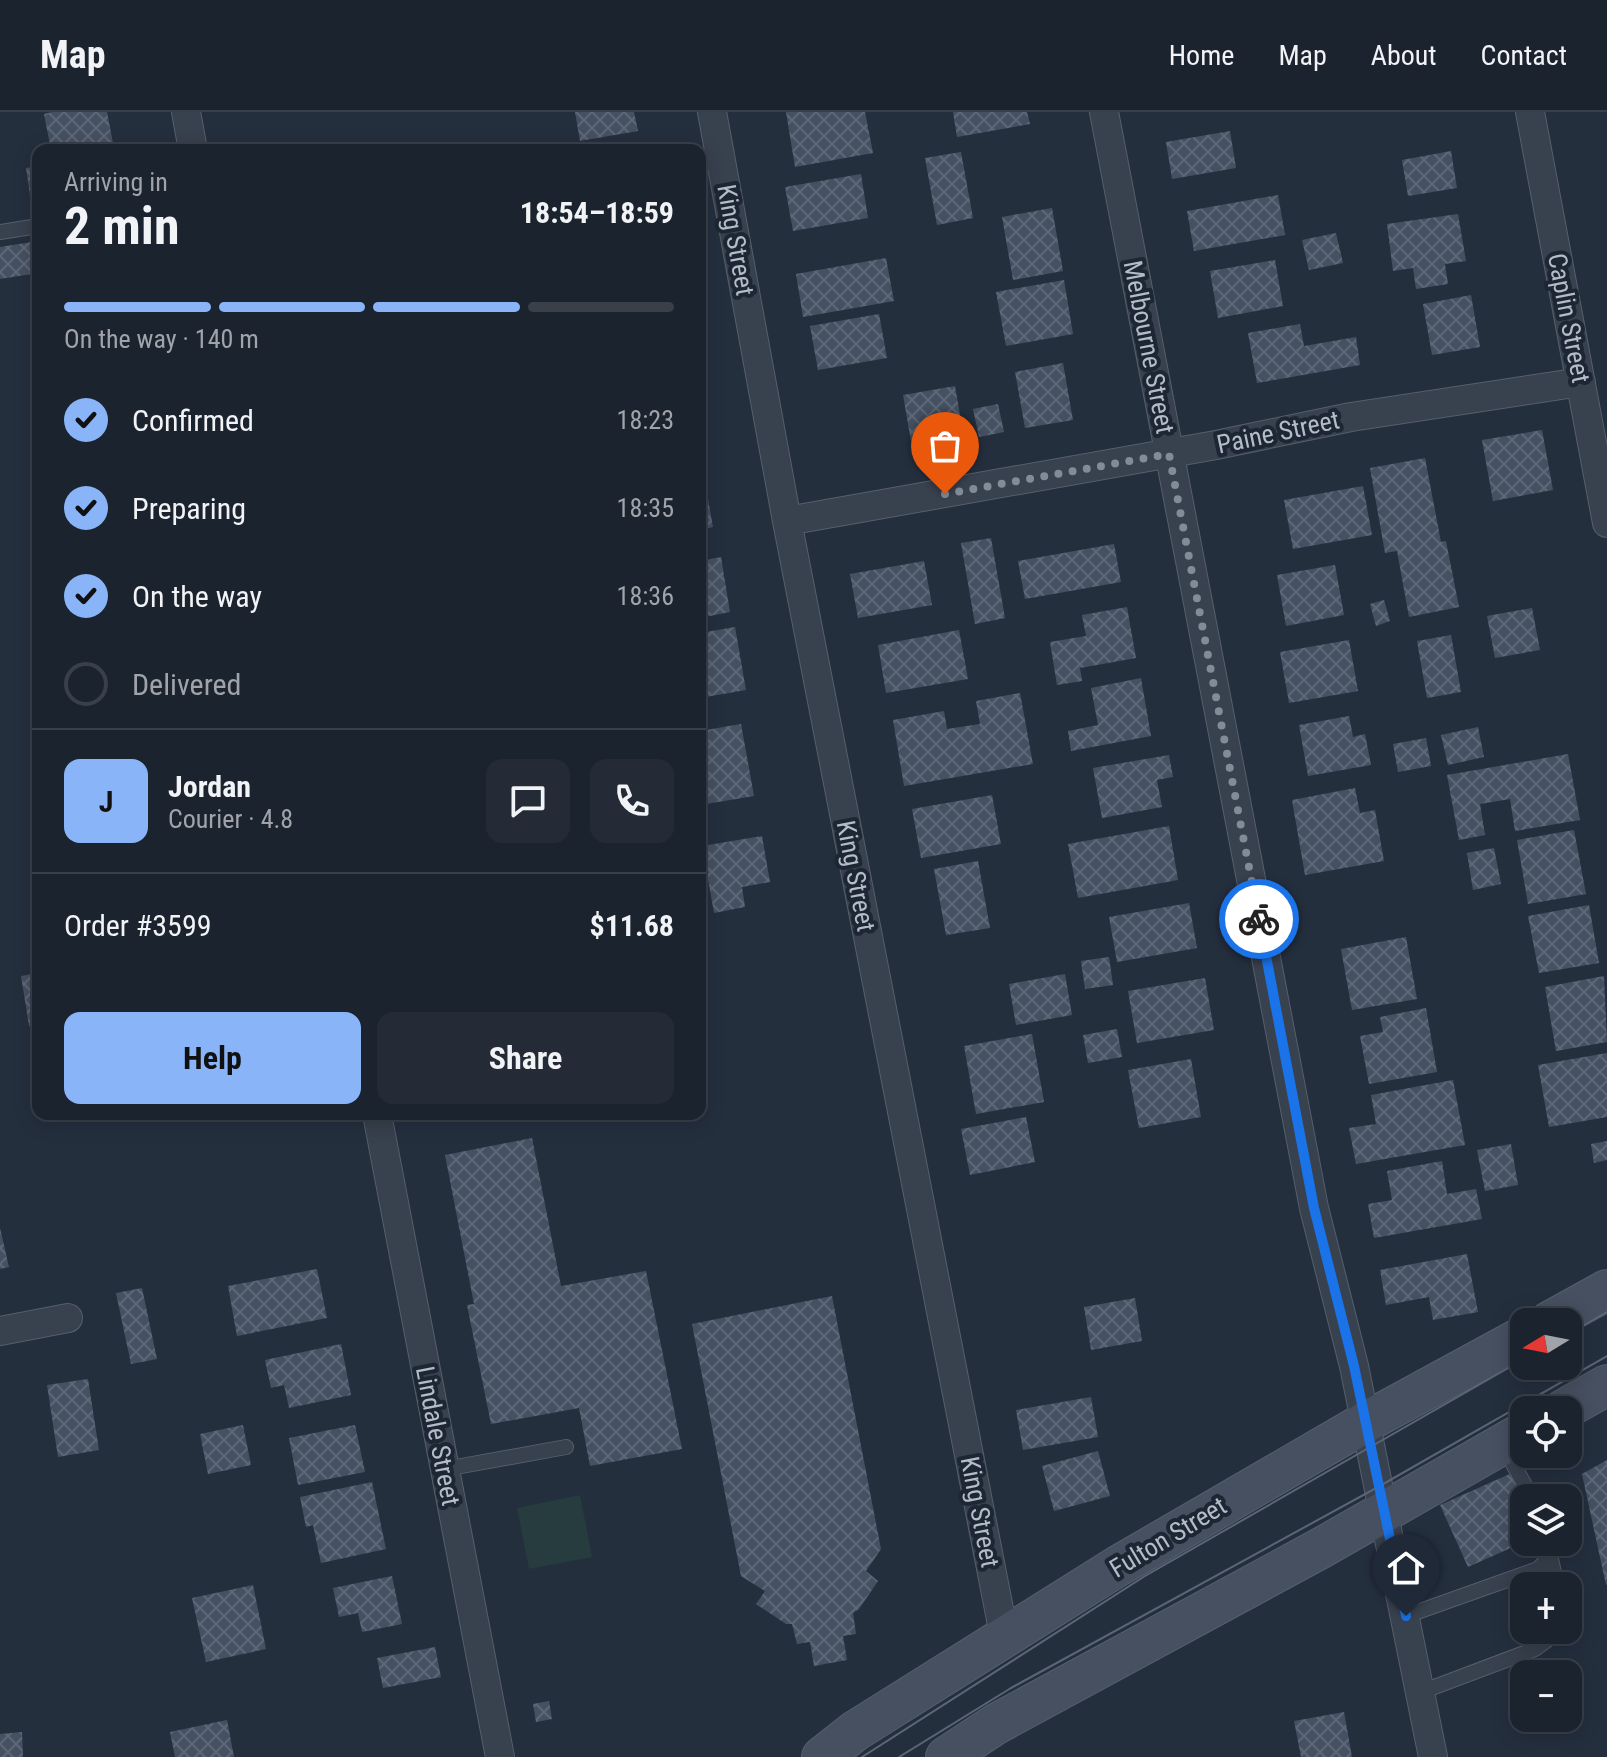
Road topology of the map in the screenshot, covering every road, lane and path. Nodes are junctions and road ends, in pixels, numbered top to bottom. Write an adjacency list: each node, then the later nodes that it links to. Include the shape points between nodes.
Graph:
1 (186, 112): 5 (street)
2 (712, 112): 10 (street, King Street)
3 (1104, 112): 9 (street, Melbourne Street)
4 (1530, 112): 8 (street, Caplin Street)
5 (192, 144)
6 (32, 227): 7 (lane)
7 (0, 232)
8 (1581, 382): 9 (street, Paine Street, via 1351,417); 11 (street, Caplin Street)
9 (1169, 454): 10 (street, Paine Street); 20 (street, Melbourne Street, via 1314,1208)
10 (787, 521): 27 (street, King Street)
11 (1607, 523)
12 (378, 1120): 23 (street, Lindale Street)
13 (1607, 1290): 14 (main road)
14 (1574, 1308)
15 (68, 1318): 16 (street)
16 (0, 1331)
17 (1510, 1344): 20 (main road, Fulton Street)
18 (1607, 1385): 19 (main road)
19 (1582, 1399)
20 (1366, 1422): 24 (street, Melbourne Street); 27 (main road, Fulton Street, via 1118,1566)
21 (1510, 1440): 24 (main road)
22 (566, 1447): 23 (lane)
23 (445, 1469): 30 (street, Lindale Street)
24 (1384, 1512): 26 (street, Melbourne Street); 32 (main road, via 996,1724)
25 (1547, 1556): 26 (lane, via 1538,1569)
26 (1406, 1616): 29 (street, Melbourne Street)
27 (1005, 1640): 31 (main road, Fulton Street, via 855,1731)
28 (1542, 1644): 29 (lane)
29 (1421, 1692): 33 (street, Melbourne Street)
30 (500, 1757)
31 (822, 1757)
32 (946, 1757)
33 (1433, 1757)

